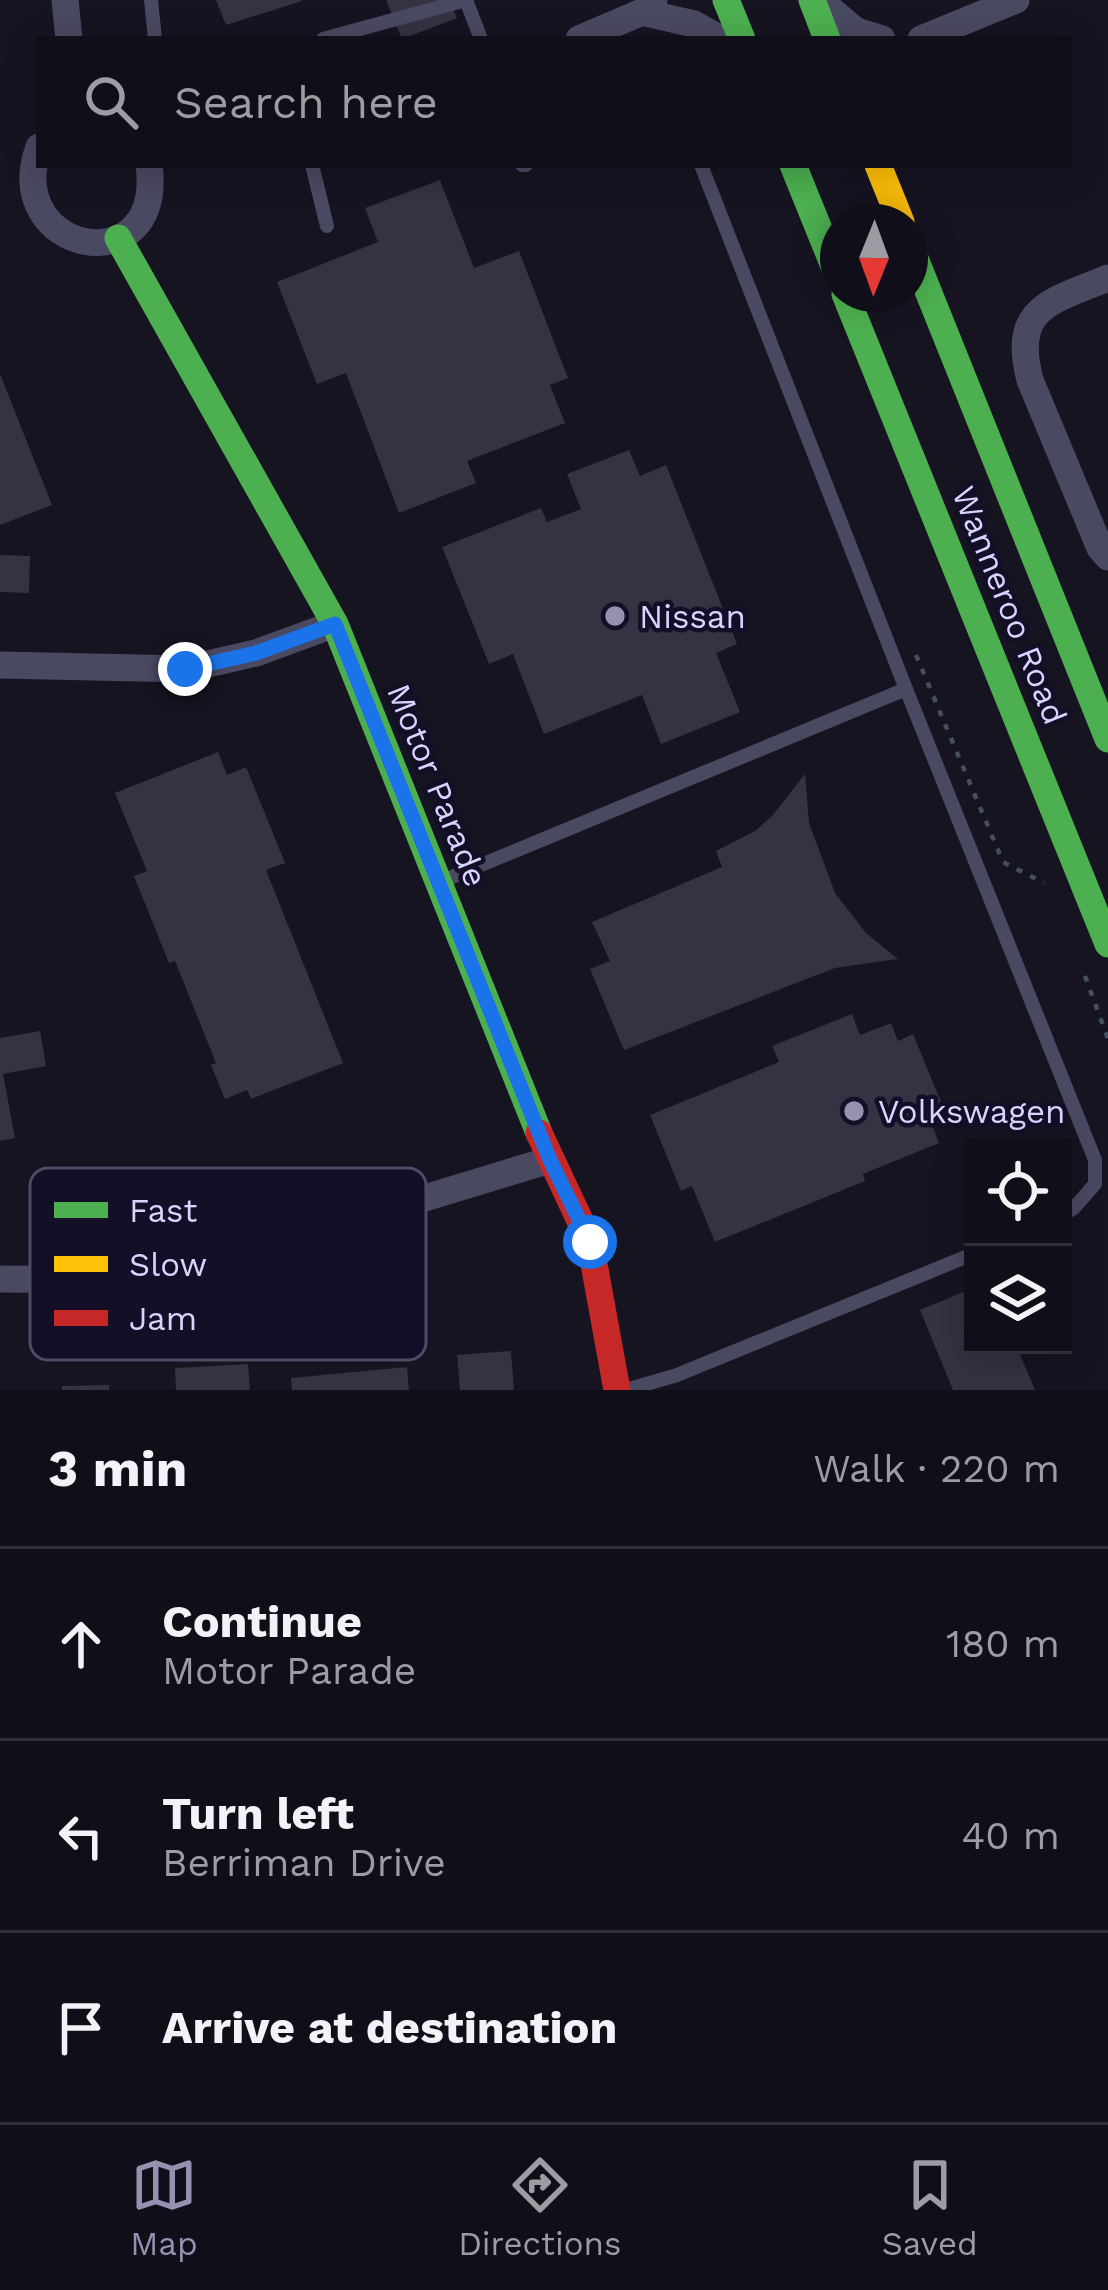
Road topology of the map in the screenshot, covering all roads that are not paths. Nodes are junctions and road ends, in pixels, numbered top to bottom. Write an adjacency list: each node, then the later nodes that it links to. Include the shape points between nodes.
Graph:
1 (65, 0): 7 (street)
2 (151, 0): 8 (lane)
3 (727, 0): 13 (main road)
4 (816, 0): 14 (main road); 15 (street)
5 (1016, 0): 16 (street)
6 (648, 6): 11 (street); 12 (street)
7 (69, 36)
8 (155, 36)
9 (347, 36): 10 (lane, via 466,0)
10 (481, 36)
11 (585, 36)
12 (716, 36)
13 (741, 36)
14 (826, 36)
15 (872, 36)
16 (928, 36)
17 (36, 153): 26 (street, via 21,196 52,232 73,242)
18 (149, 168): 26 (street, via 147,206)
19 (313, 168): 24 (lane)
20 (702, 168): 33 (lane)
21 (794, 168): 25 (main road)
22 (879, 168): 23 (main road)
23 (894, 204)
24 (327, 226)
25 (820, 232)
26 (118, 238): 31 (main road, Motor Parade)
27 (1108, 278): 30 (street, via 1036,310 1024,355)
28 (928, 291): 34 (main road, Wanneroo Road)
29 (852, 312): 36 (main road, Wanneroo Road)
30 (1108, 556)
31 (335, 624): 32 (street, via 185,669); 35 (main road, Motor Parade)
32 (0, 665)
33 (906, 688): 35 (lane); 39 (lane, via 1095,1160 1095,1184)
34 (1108, 739)
35 (439, 882): 37 (main road, Motor Parade)
36 (1108, 944)
37 (550, 1160): 38 (street); 43 (main road, Motor Parade, via 590,1242)
38 (426, 1198)
39 (1072, 1209)
40 (964, 1258): 44 (lane)
41 (0, 1279): 42 (street)
42 (30, 1279)
43 (617, 1390)
44 (626, 1390)

